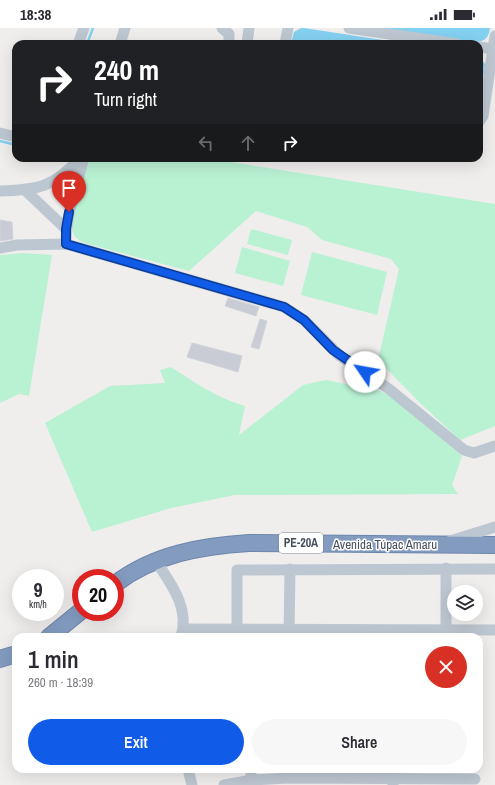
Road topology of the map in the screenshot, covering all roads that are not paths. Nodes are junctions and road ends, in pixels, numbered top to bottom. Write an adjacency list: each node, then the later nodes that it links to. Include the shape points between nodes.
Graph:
1 (84, 28): 8 (street)
2 (125, 28): 9 (street)
3 (222, 28): 10 (street, via 228,34)
4 (250, 28): 11 (street)
5 (288, 28): 12 (street)
6 (349, 28): 13 (street)
7 (495, 36): 15 (street)
8 (80, 40)
9 (121, 40)
10 (229, 40)
11 (248, 40)
12 (286, 40)
13 (430, 40)
14 (483, 48): 15 (street)
15 (493, 49): 16 (street)
16 (491, 91): 17 (street)
17 (483, 116)
18 (0, 133): 19 (street)
19 (12, 136)
20 (76, 162): 23 (street, via 54,182)
21 (83, 162): 24 (street)
22 (0, 190): 23 (street)
23 (25, 190): 24 (street)
24 (66, 229): 25 (street)
25 (66, 244): 26 (street); 27 (street, via 284,307 304,320 336,353 389,389 464,450 474,453)
26 (0, 248)
27 (495, 446)
28 (495, 527): 29 (street)
29 (438, 544): 30 (highway, Avenida Túpac Amaru / PE-20A); 31 (highway, Avenida Túpac Amaru / PE-20A, via 249,543 214,546)
30 (495, 545)
31 (156, 561): 35 (highway, Avenida Túpac Amaru / PE-20A); 39 (street, via 181,603)
32 (446, 568): 33 (street); 34 (street); 44 (street)
33 (290, 569): 40 (street, via 237,570); 41 (street)
34 (495, 569)
35 (124, 578)
36 (72, 618): 38 (highway)
37 (495, 630): 44 (street)
38 (54, 633)
39 (182, 633): 40 (street)
40 (237, 633): 41 (street)
41 (289, 633): 42 (street)
42 (341, 633): 43 (street)
43 (394, 633): 44 (street)
44 (446, 633)
45 (12, 655): 46 (highway)
46 (0, 659)
47 (189, 773): 54 (street)
48 (444, 774): 52 (street); 53 (street)
49 (288, 777): 50 (street); 51 (street)
50 (252, 778): 55 (street)
51 (340, 778): 52 (street)
52 (393, 778)
53 (475, 779)
54 (192, 785)
55 (224, 785)

